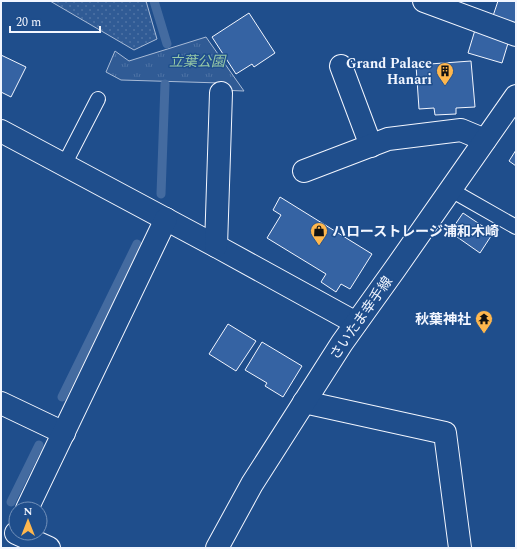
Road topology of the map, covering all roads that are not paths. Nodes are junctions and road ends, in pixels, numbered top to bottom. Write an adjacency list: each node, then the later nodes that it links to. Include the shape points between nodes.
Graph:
1 (424, 1): 2 (street)
2 (516, 35)
3 (341, 66): 9 (street)
4 (221, 93): 15 (street)
5 (516, 96): 8 (street, さいたま幸手線)
6 (98, 99): 10 (lane)
7 (1, 131): 10 (street)
8 (485, 140): 9 (street, via 461,130 388,139); 12 (street, さいたま幸手線)
9 (371, 146): 11 (street)
10 (64, 165): 13 (street)
11 (304, 171)
12 (451, 190): 14 (lane); 16 (street, さいたま幸手線)
13 (166, 219): 15 (street); 19 (street)
14 (516, 227)
15 (216, 246): 16 (street)
16 (356, 323): 17 (street, さいたま幸手線)
17 (304, 402): 23 (street, さいたま幸手線, via 252,484); 24 (street, via 445,433)
18 (1, 403): 19 (street)
19 (64, 433): 20 (street)
20 (31, 501)
21 (34, 541): 22 (street)
22 (49, 548)
23 (217, 548)
24 (460, 548)

